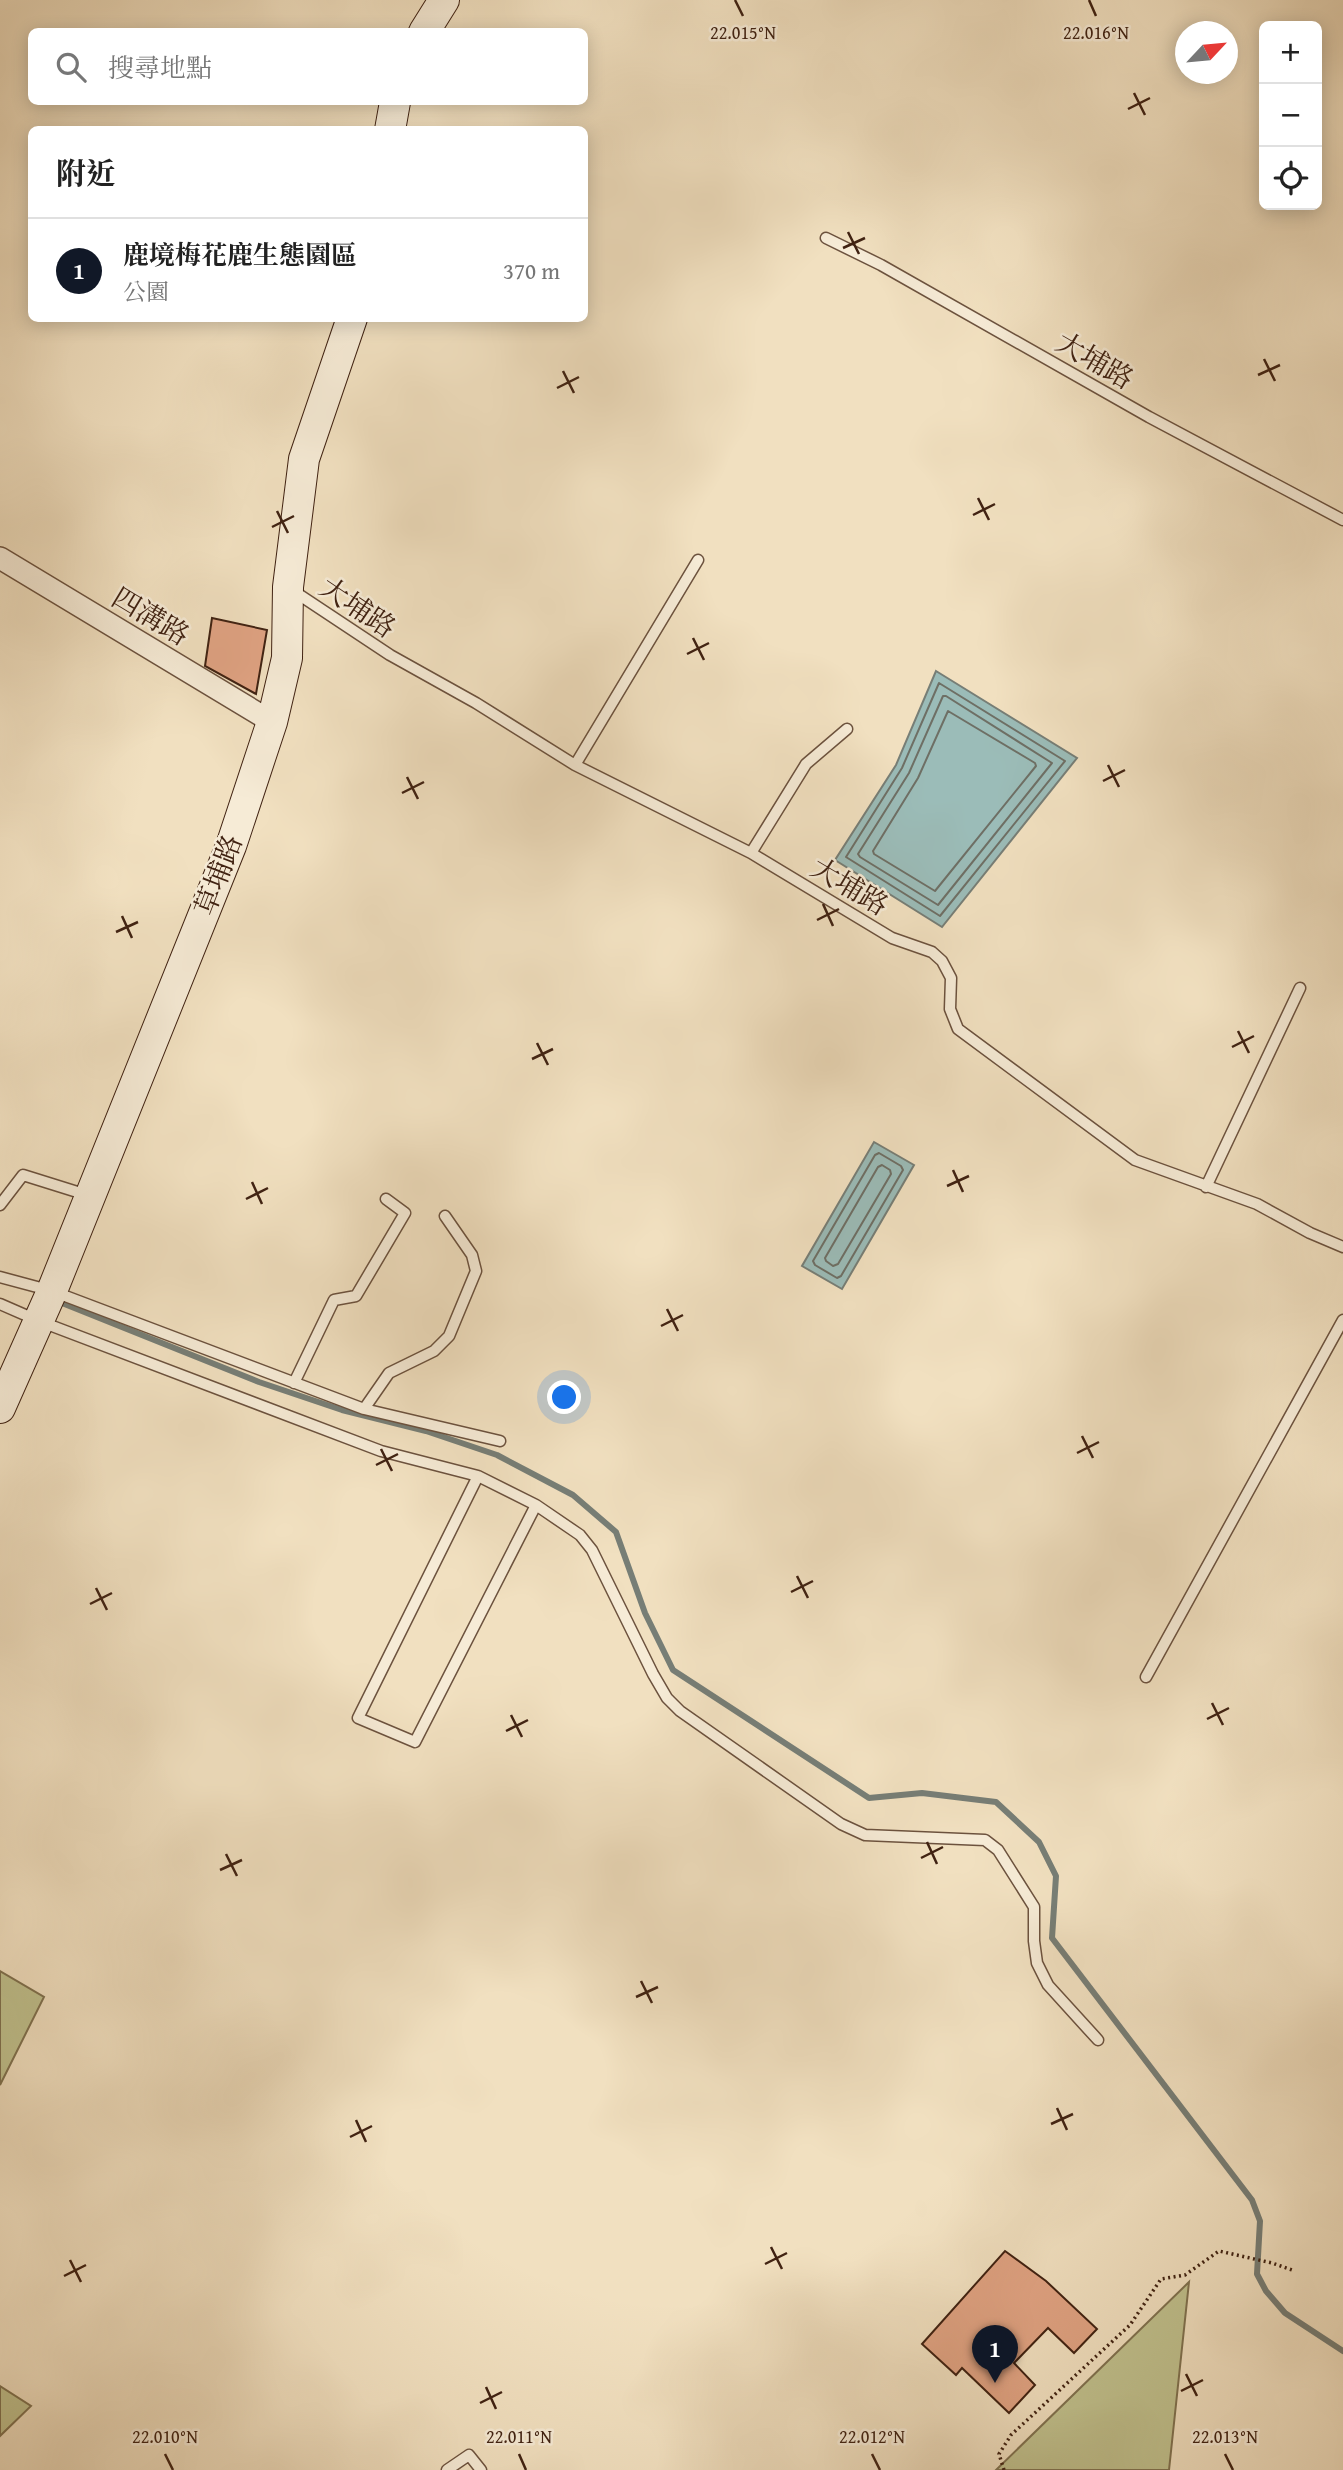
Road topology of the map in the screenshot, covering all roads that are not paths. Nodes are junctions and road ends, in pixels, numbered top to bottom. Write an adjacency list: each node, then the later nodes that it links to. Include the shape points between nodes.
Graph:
1 (444, 0): 2 (street)
2 (427, 28)
3 (394, 105): 4 (street)
4 (391, 126)
5 (826, 239): 7 (lane, 大埔路)
6 (351, 322): 10 (street, 草埔路, via 304,459)
7 (1343, 520)
8 (0, 558): 11 (street, 四溝路)
9 (698, 560): 13 (lane)
10 (288, 587): 11 (street, 草埔路, via 287,658); 13 (lane, 大埔路, via 390,655)
11 (272, 722): 17 (street, 草埔路, via 230,846)
12 (847, 729): 14 (lane, via 806,764)
13 (575, 765): 14 (lane, 大埔路)
14 (751, 853): 16 (lane, 大埔路, via 892,938 932,952 951,978 950,1009 958,1029 1135,1160)
15 (1300, 988): 16 (lane)
16 (1206, 1187): 21 (lane, 大埔路, via 1257,1204)
17 (90, 1196): 19 (lane, via 23,1175); 23 (street, 草埔路)
18 (386, 1199): 27 (lane, via 405,1213 356,1296 334,1300)
19 (0, 1205)
20 (445, 1216): 29 (lane, via 472,1255 476,1271 460,1310 449,1336 434,1351 389,1373)
21 (1343, 1247)
22 (0, 1278): 23 (lane)
23 (52, 1291): 26 (street, 草埔路); 27 (lane)
24 (0, 1304): 26 (lane)
25 (1343, 1320): 33 (lane)
26 (39, 1321): 28 (street, 草埔路); 31 (lane, via 381,1451)
27 (294, 1383): 29 (lane)
28 (0, 1408)
29 (364, 1409): 30 (lane)
30 (500, 1441)
31 (478, 1476): 32 (lane); 32 (lane, via 358,1718 415,1742)
32 (536, 1505): 34 (lane, via 580,1535 592,1550 653,1674 680,1712 841,1824 865,1835 985,1840 998,1850 1034,1907 1037,1963 1048,1985)
33 (1146, 1678)
34 (1098, 2040)
35 (447, 2470): 36 (lane, via 469,2455)
36 (481, 2470)

